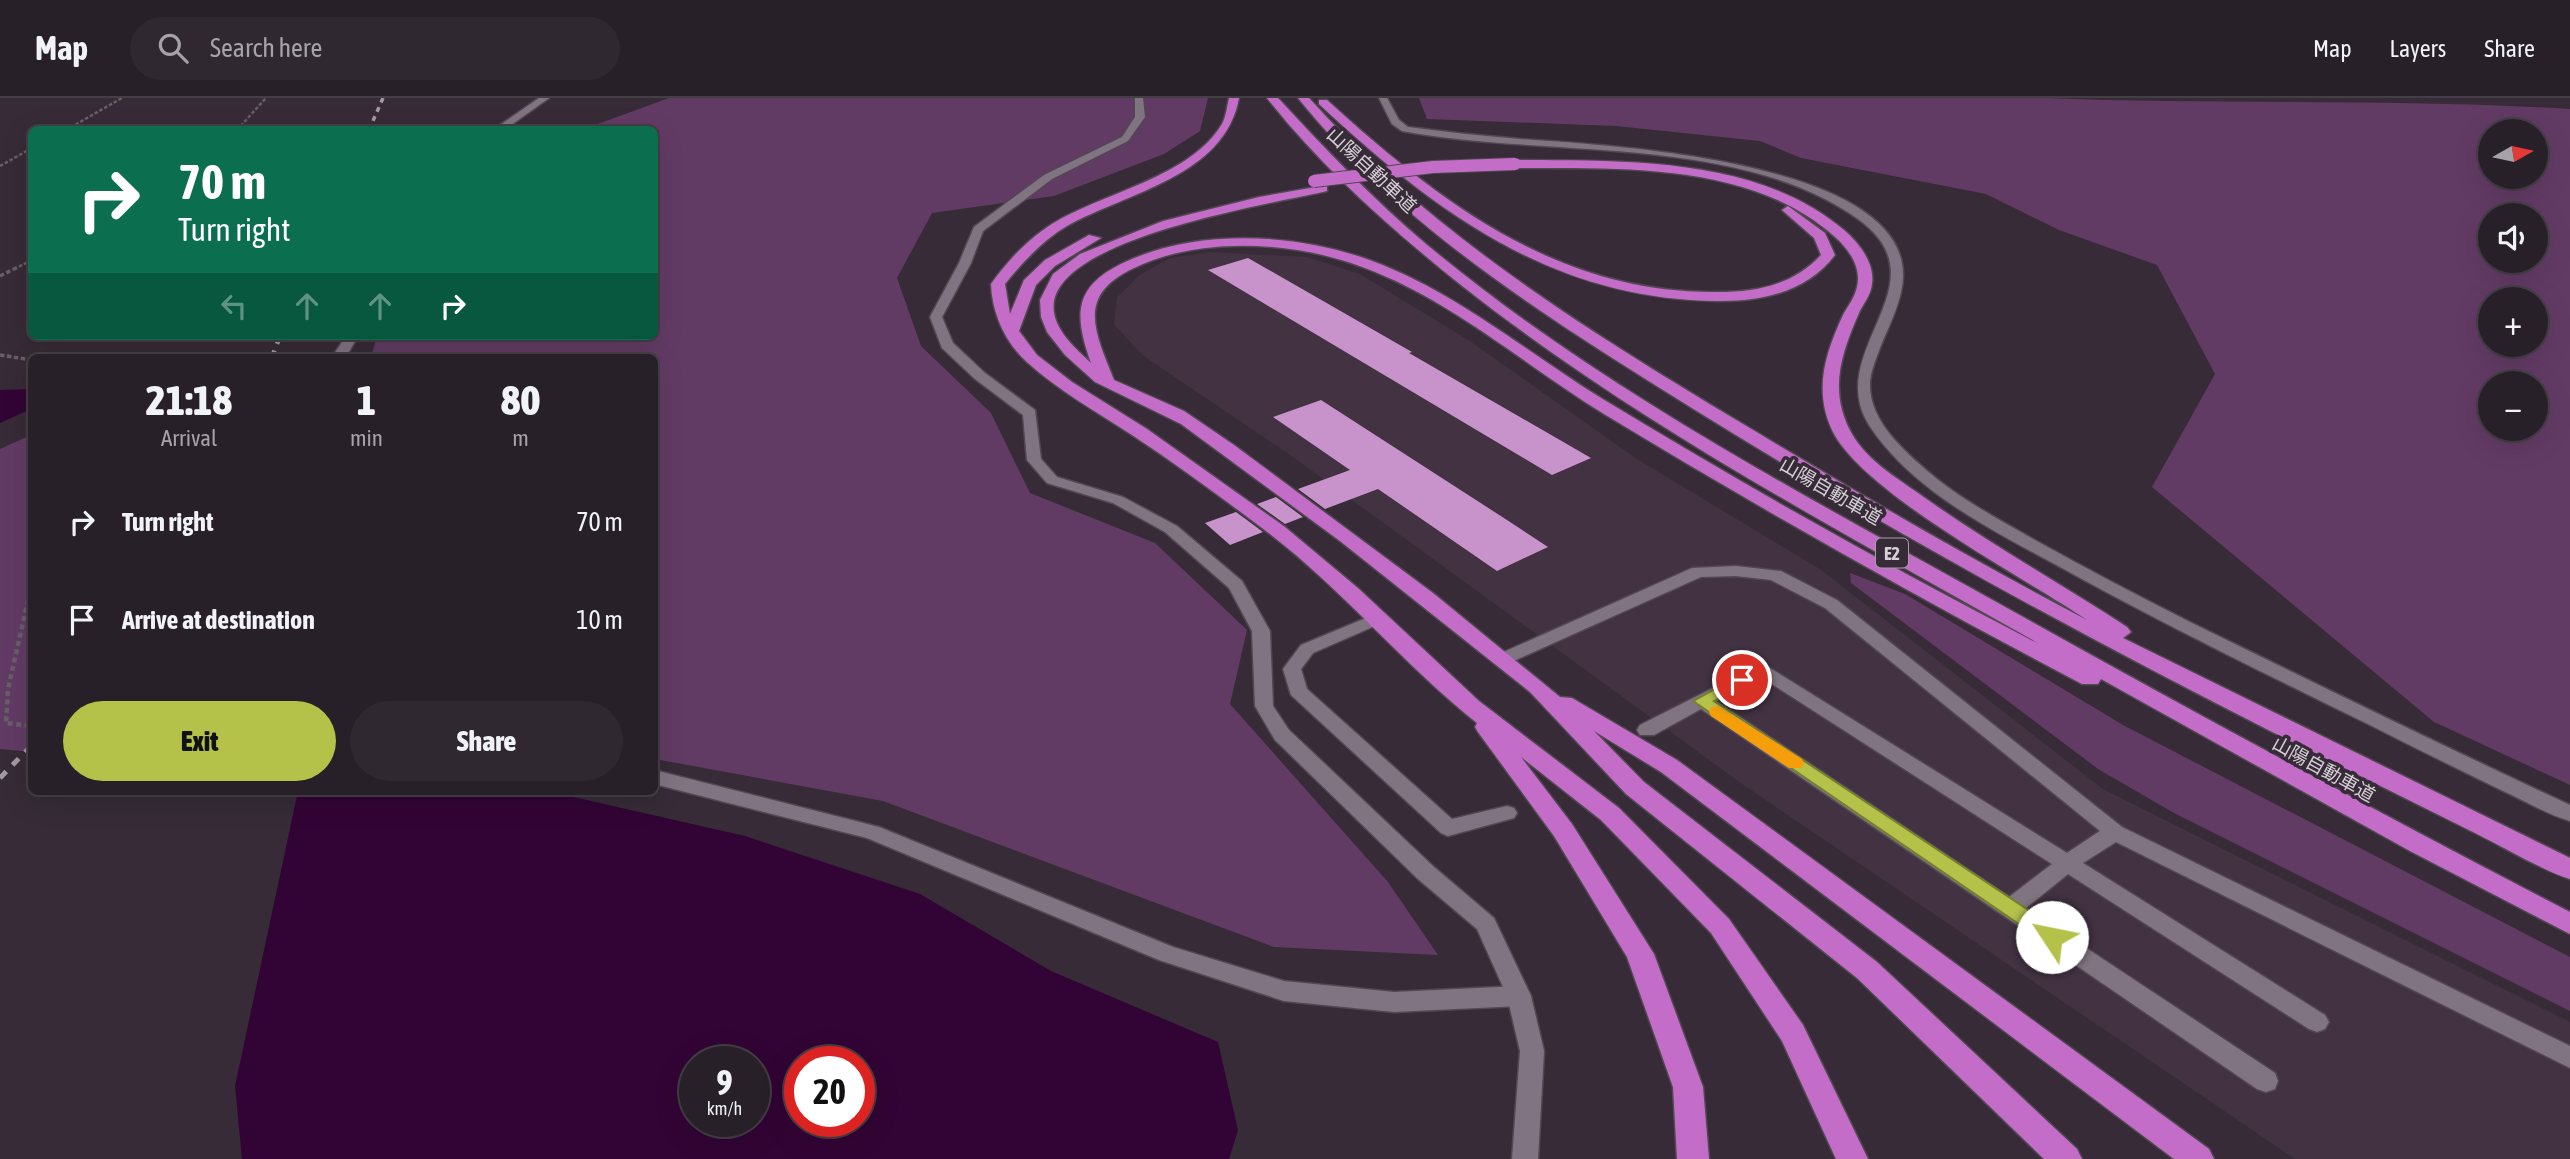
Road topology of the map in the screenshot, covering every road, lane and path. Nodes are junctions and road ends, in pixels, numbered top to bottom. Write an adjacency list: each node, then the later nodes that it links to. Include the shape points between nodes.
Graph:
1 (122, 98): 10 (path)
2 (266, 98): 11 (path)
3 (545, 98): 12 (street)
4 (1139, 98): 41 (street, via 1140,117 1125,139 1048,177 978,229 936,317 947,345 1030,413 1034,460 1052,480 1118,500 1171,529 1236,585 1261,631 1264,706 1282,735 1486,924)
5 (1234, 98): 19 (highway, via 1231,122 1220,139 1193,159 1061,225 1023,252 998,284 999,308)
6 (1272, 98): 35 (highway, 山陽自動車道 / E2, via 1326,160 1406,233 1572,358 1844,526)
7 (1303, 98): 27 (highway, 山陽自動車道 / E2, via 1363,161 1428,218 1638,368 1961,560)
8 (1319, 98): 15 (highway, via 1367,144 1471,222 1528,256 1578,276 1659,296 1748,296 1798,283 1815,272 1828,254 1820,236 1791,211 1750,195 1657,176)
9 (1384, 98): 34 (street, via 1395,122 1405,128 1716,162 1769,175 1855,213 1882,232 1900,264 1898,286 1863,382 1868,413 1924,476 1972,510 2120,595)
10 (73, 126)
11 (241, 126)
12 (504, 126)
13 (28, 150): 14 (path)
14 (0, 166)
15 (1519, 167): 16 (highway); 27 (highway, via 1604,164 1738,182 1799,204 1836,226 1858,251 1866,283 1832,355 1829,386 1843,433 1871,467 1945,523 2073,599)
16 (1318, 185): 19 (highway, via 1240,194 1102,234 1050,263 1029,283); 22 (highway, via 1152,229 1098,250 1062,275 1047,298 1051,330)
17 (28, 262): 18 (path)
18 (0, 276)
19 (1011, 331): 24 (highway, via 1031,358 1278,531)
20 (0, 355): 21 (path)
21 (28, 359)
22 (1108, 383): 25 (highway, via 1183,417); 35 (highway, via 1085,317 1090,295 1107,274 1172,251 1228,243 1293,245 1355,260 1432,293 1590,398 1998,632)
23 (28, 601): 30 (path, via 8,689 6,723)
24 (1378, 618): 29 (highway); 33 (street, via 1307,649 1292,669 1298,691 1448,828)
25 (1503, 659): 26 (highway); 36 (street, via 1698,572 1775,575 1831,604)
26 (1538, 687): 48 (highway, via 1635,788 1867,970); 49 (highway, via 1669,766)
27 (2203, 688): 38 (highway, 山陽自動車道 / E2)
28 (1702, 701): 31 (street); 37 (street, via 1762,669); 39 (street)
29 (1471, 706): 46 (highway, via 1563,830 1640,954 1688,1087); 47 (highway, via 1610,814 1720,926 1793,1034)
30 (28, 726)
31 (1647, 730)
32 (658, 779): 41 (street, via 872,832 1167,954 1284,991 1394,1002)
33 (1507, 813)
34 (2570, 814)
35 (2376, 824): 40 (highway, 山陽自動車道 / E2)
36 (2115, 832): 37 (street); 43 (street)
37 (2067, 863): 39 (street); 42 (street)
38 (2570, 869)
39 (2010, 908): 44 (street)
40 (2570, 924)
41 (1518, 996): 45 (street, via 1532,1051)
42 (2318, 1022)
43 (2570, 1058)
44 (2266, 1081)
45 (1525, 1159)
46 (1693, 1159)
47 (1852, 1159)
48 (2066, 1159)
49 (2198, 1159)

